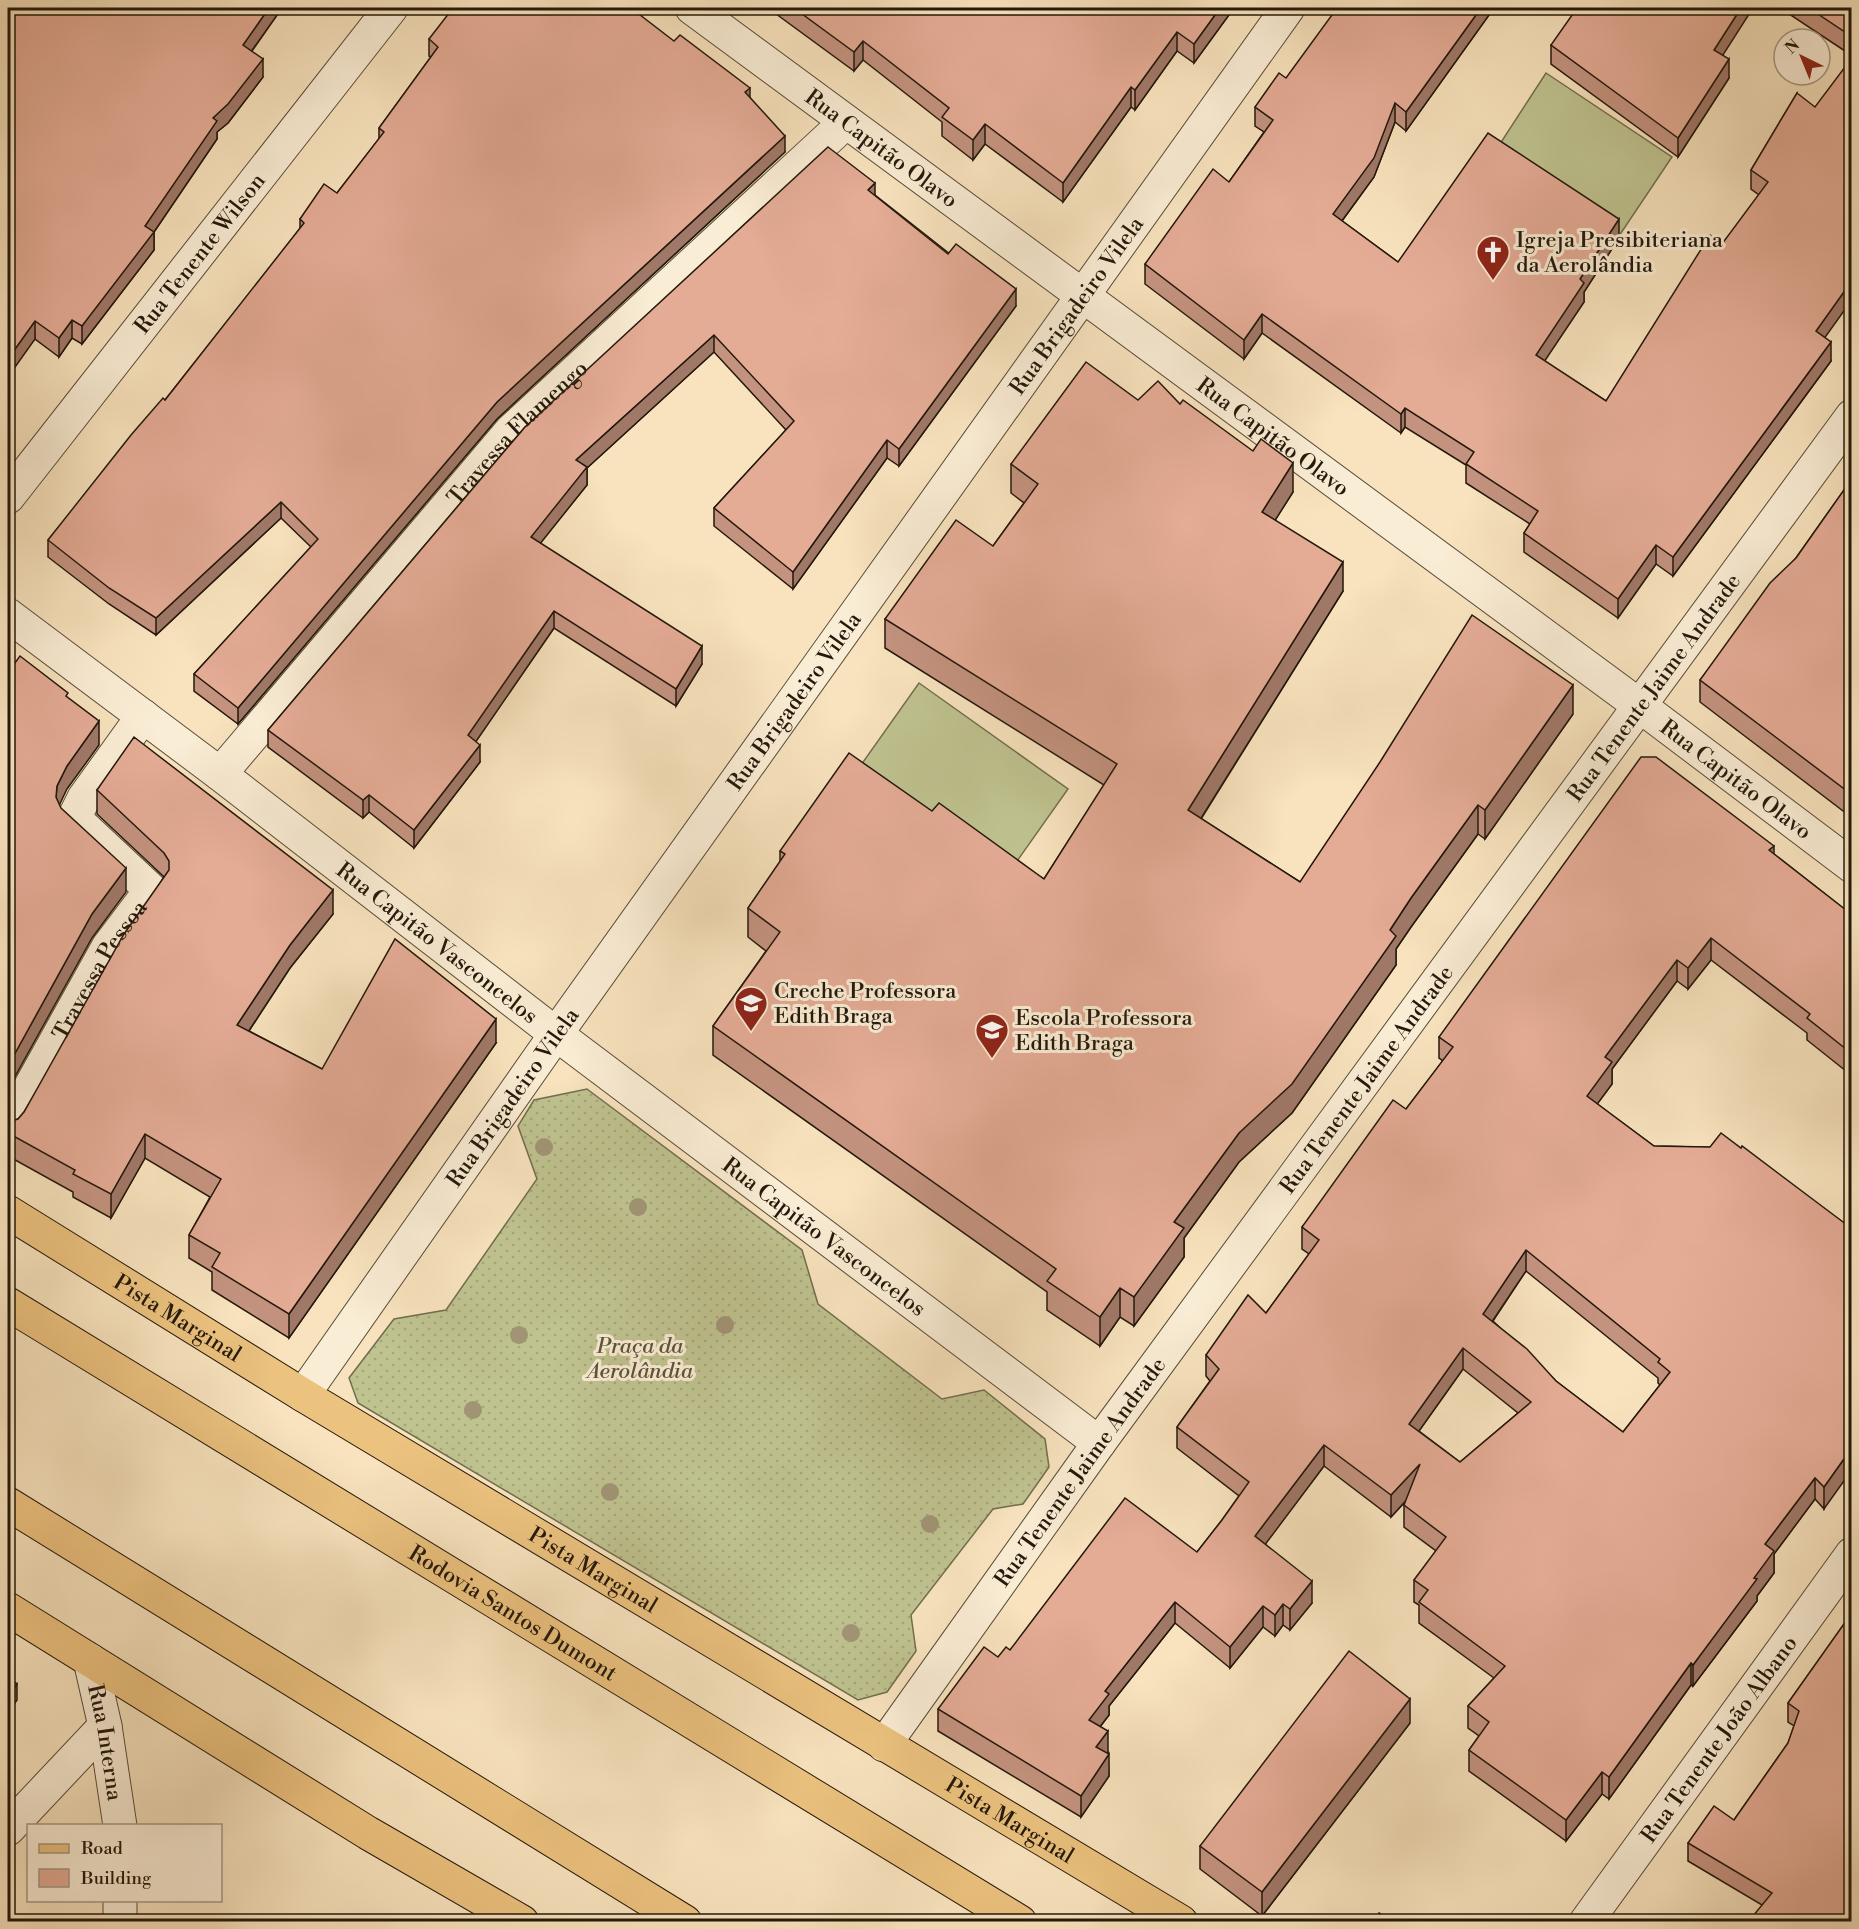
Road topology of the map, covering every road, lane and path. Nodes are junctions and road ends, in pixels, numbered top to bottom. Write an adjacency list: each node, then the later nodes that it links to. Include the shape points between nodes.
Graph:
1 (391, 8): 7 (street, Rua Tenente Wilson)
2 (692, 8): 4 (street, Rua Capitão Olavo)
3 (1288, 8): 5 (street, Rua Brigadeiro Vilela)
4 (846, 122): 5 (street, Rua Capitão Olavo); 11 (street, Travessa Flamengo, via 511,431)
5 (1082, 297): 9 (street, Rua Capitão Olavo); 13 (street, Rua Brigadeiro Vilela)
6 (1851, 417): 9 (street, Rua Tenente Jaime Andrade)
7 (8, 497)
8 (8, 615): 10 (street, Rua Capitão Vasconcelos)
9 (1640, 706): 12 (street, Rua Capitão Olavo); 18 (street, Rua Tenente Jaime Andrade)
10 (143, 716): 11 (street, Rua Capitão Vasconcelos); 14 (street, Travessa Pessoa, via 74,818 151,890 108,947)
11 (220, 774): 13 (street, Rua Capitão Vasconcelos)
12 (1851, 866)
13 (556, 1034): 17 (street, Rua Brigadeiro Vilela); 18 (street, Rua Capitão Vasconcelos)
14 (8, 1127)
15 (8, 1212): 17 (main road, Pista Marginal)
16 (8, 1304): 31 (main road, Rodovia Santos Dumont)
17 (303, 1395): 24 (main road, Pista Marginal)
18 (1099, 1443): 24 (street, Rua Tenente Jaime Andrade)
19 (8, 1504): 30 (main road)
20 (1851, 1554): 33 (street, Rua Tenente João Albano)
21 (8, 1609): 22 (main road)
22 (90, 1660): 23 (street, Rua Interna); 29 (main road, via 368,1833)
23 (105, 1726): 25 (street, Rua Interna); 26 (street)
24 (884, 1745): 32 (main road, Pista Marginal)
25 (120, 1824)
26 (8, 1829)
27 (120, 1902): 28 (street)
28 (120, 1922)
29 (522, 1922)
30 (685, 1922)
31 (1020, 1922)
32 (1181, 1922)
33 (1587, 1922)

